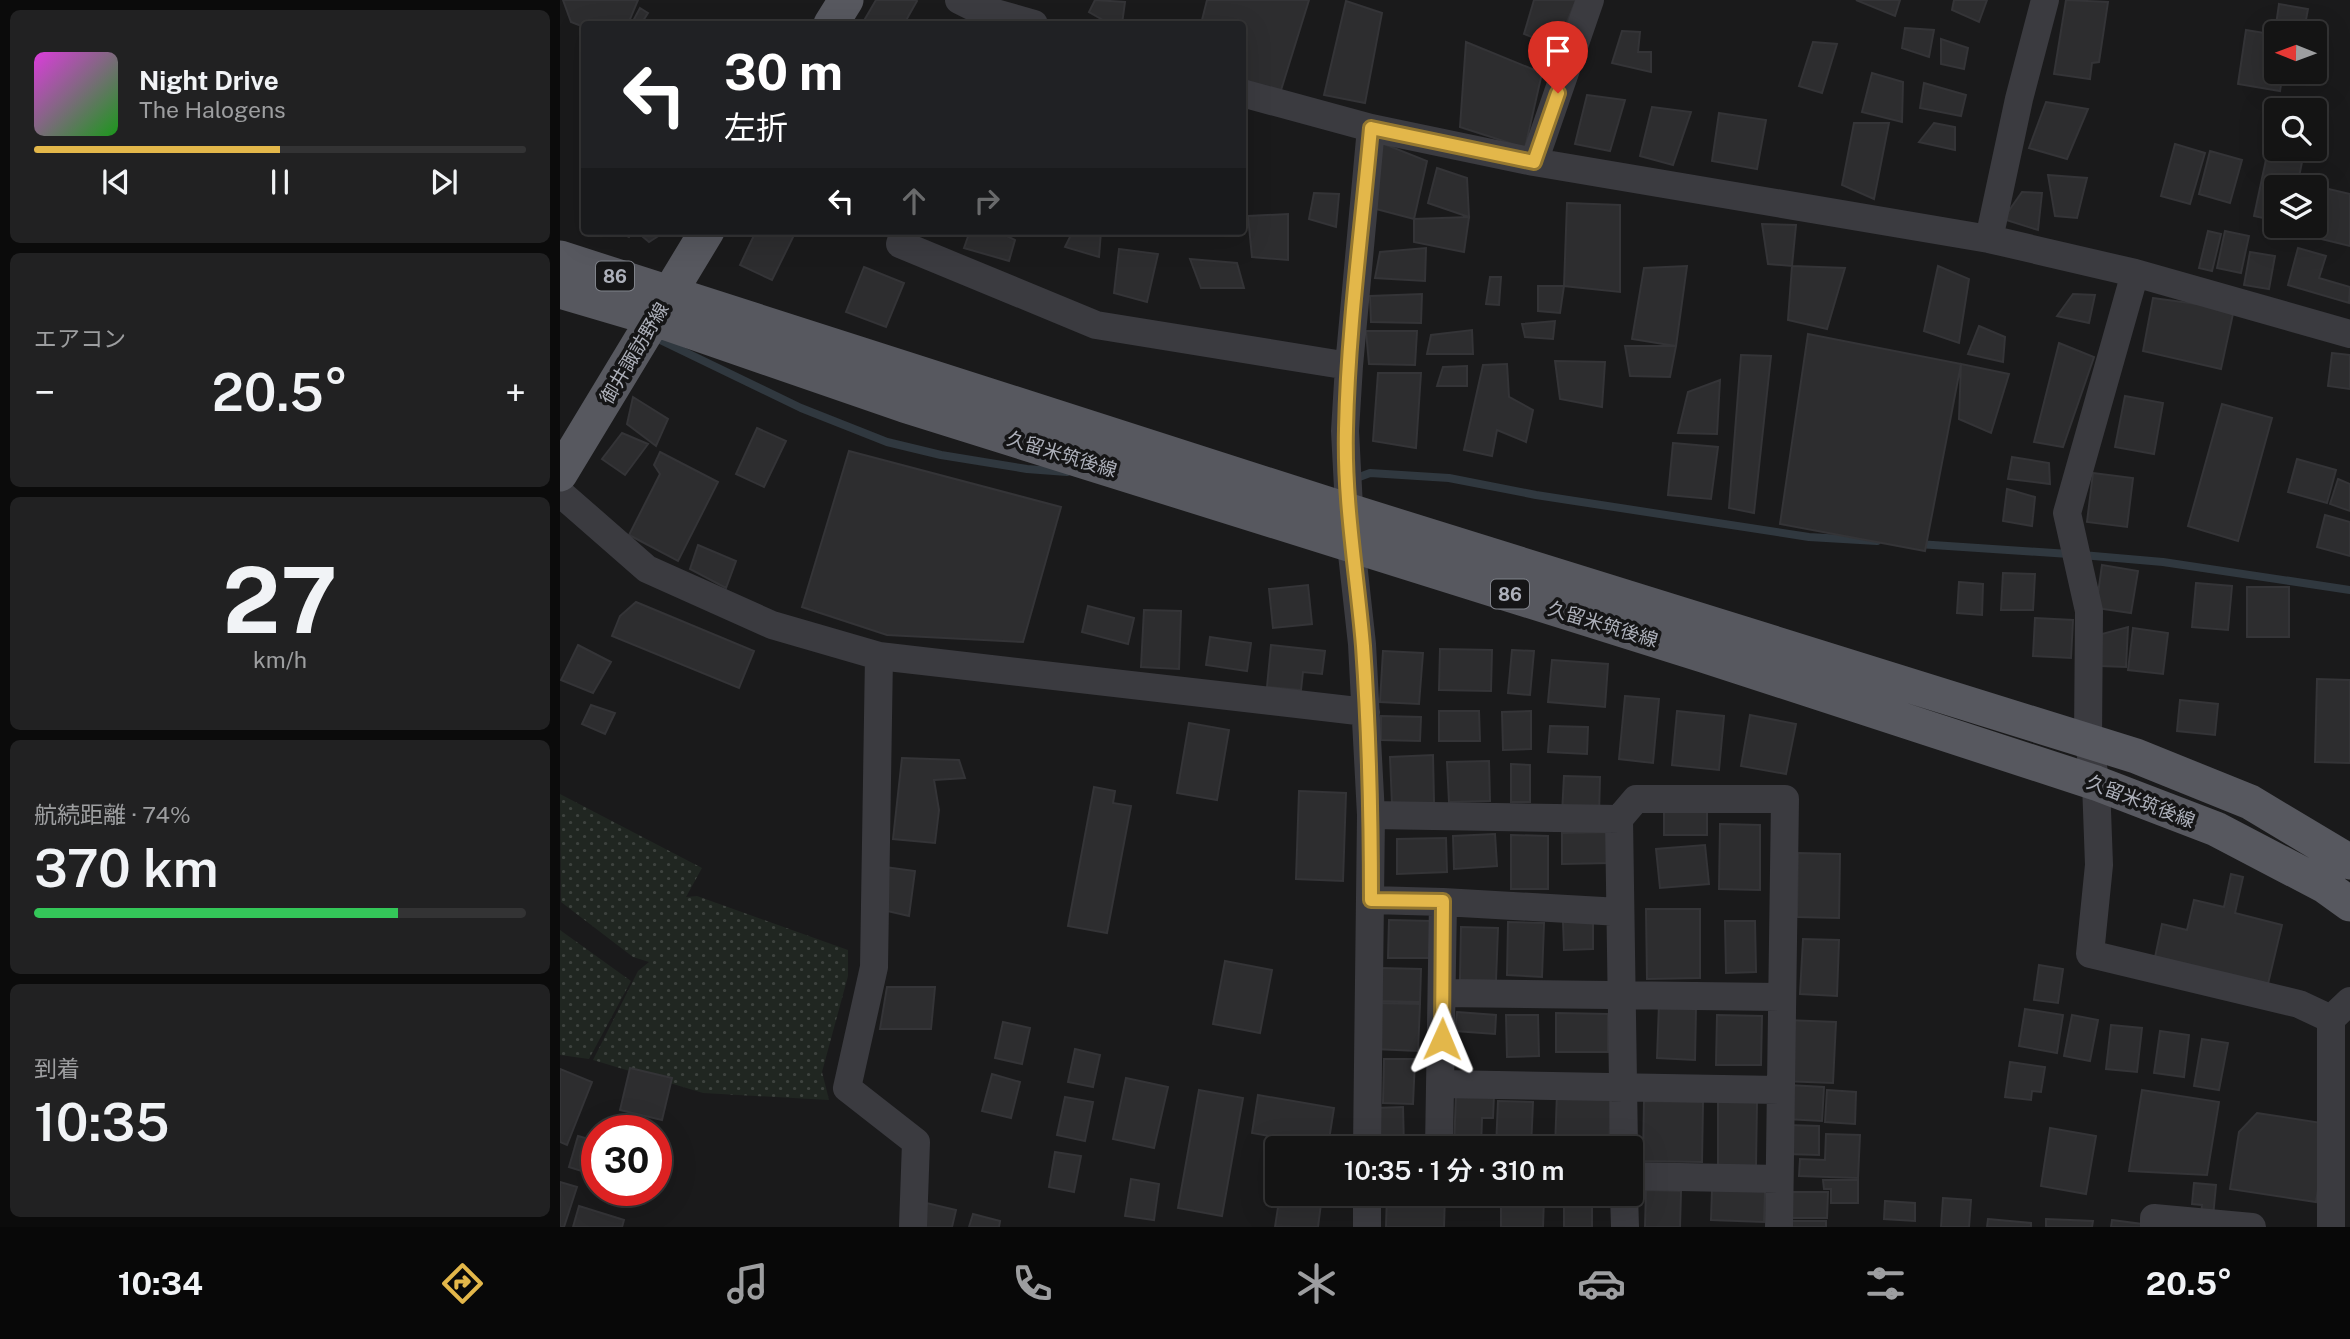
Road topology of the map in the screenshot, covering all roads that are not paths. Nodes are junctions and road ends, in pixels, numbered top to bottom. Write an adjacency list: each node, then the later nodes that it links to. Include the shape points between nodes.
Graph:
1 (846, 0): 5 (main road)
2 (1590, 0): 9 (street)
3 (2045, 0): 12 (street)
4 (965, 10): 6 (street)
5 (833, 21)
6 (1019, 21)
7 (1246, 94): 8 (street)
8 (1371, 128): 9 (street); 18 (street)
9 (1534, 162): 12 (street)
10 (705, 235): 16 (main road, 御井諏訪野線)
11 (903, 235): 18 (street, via 900,244 1096,325)
12 (1989, 239): 14 (street)
13 (560, 258): 16 (main road, 久留米筑後線 / 86)
14 (2135, 273): 17 (street); 24 (street, via 2067,513 2089,611)
15 (560, 291): 16 (main road, 久留米筑後線 / 86)
16 (662, 306): 19 (main road, 御井諏訪野線); 21 (main road, 久留米筑後線 / 86, via 904,405)
17 (2350, 334)
18 (1349, 366): 21 (street, via 1345,431)
19 (560, 474)
20 (560, 493): 22 (street, via 647,569 772,625)
21 (1350, 528): 23 (street); 24 (main road, 久留米筑後線 / 86); 25 (main road, 久留米筑後線 / 86, via 1703,655)
22 (879, 656): 23 (street); 47 (street, via 874,967 847,1088 916,1142)
23 (1366, 712): 26 (street)
24 (2088, 740): 25 (street); 28 (main road, 久留米筑後線 / 86, via 2250,802)
25 (2096, 783): 31 (main road, 久留米筑後線 / 86, via 2216,829); 36 (street, via 2099,865 2090,954)
26 (1371, 815): 27 (street); 29 (street)
27 (1619, 819): 32 (street); 35 (street, via 1636,799 1784,799)
28 (2350, 862)
29 (1371, 900): 30 (street); 40 (street)
30 (1443, 901): 32 (street); 33 (street)
31 (2350, 904)
32 (1620, 912): 34 (street)
33 (1443, 993): 34 (street); 37 (street)
34 (1620, 995): 35 (street); 38 (street)
35 (1782, 997): 39 (street)
36 (2341, 1010): 53 (street)
37 (1441, 1084): 38 (street); 41 (street)
38 (1623, 1087): 39 (street); 42 (street)
39 (1779, 1090): 44 (street)
40 (1367, 1136)
41 (1439, 1136)
42 (1624, 1136)
43 (1643, 1176): 44 (street)
44 (1777, 1179): 50 (street)
45 (1367, 1206): 48 (street)
46 (1624, 1206): 49 (street)
47 (913, 1227)
48 (1367, 1227)
49 (1625, 1227)
50 (1779, 1227)
51 (2154, 1227): 52 (street, via 2154,1218)
52 (2252, 1227)
53 (2331, 1227)

